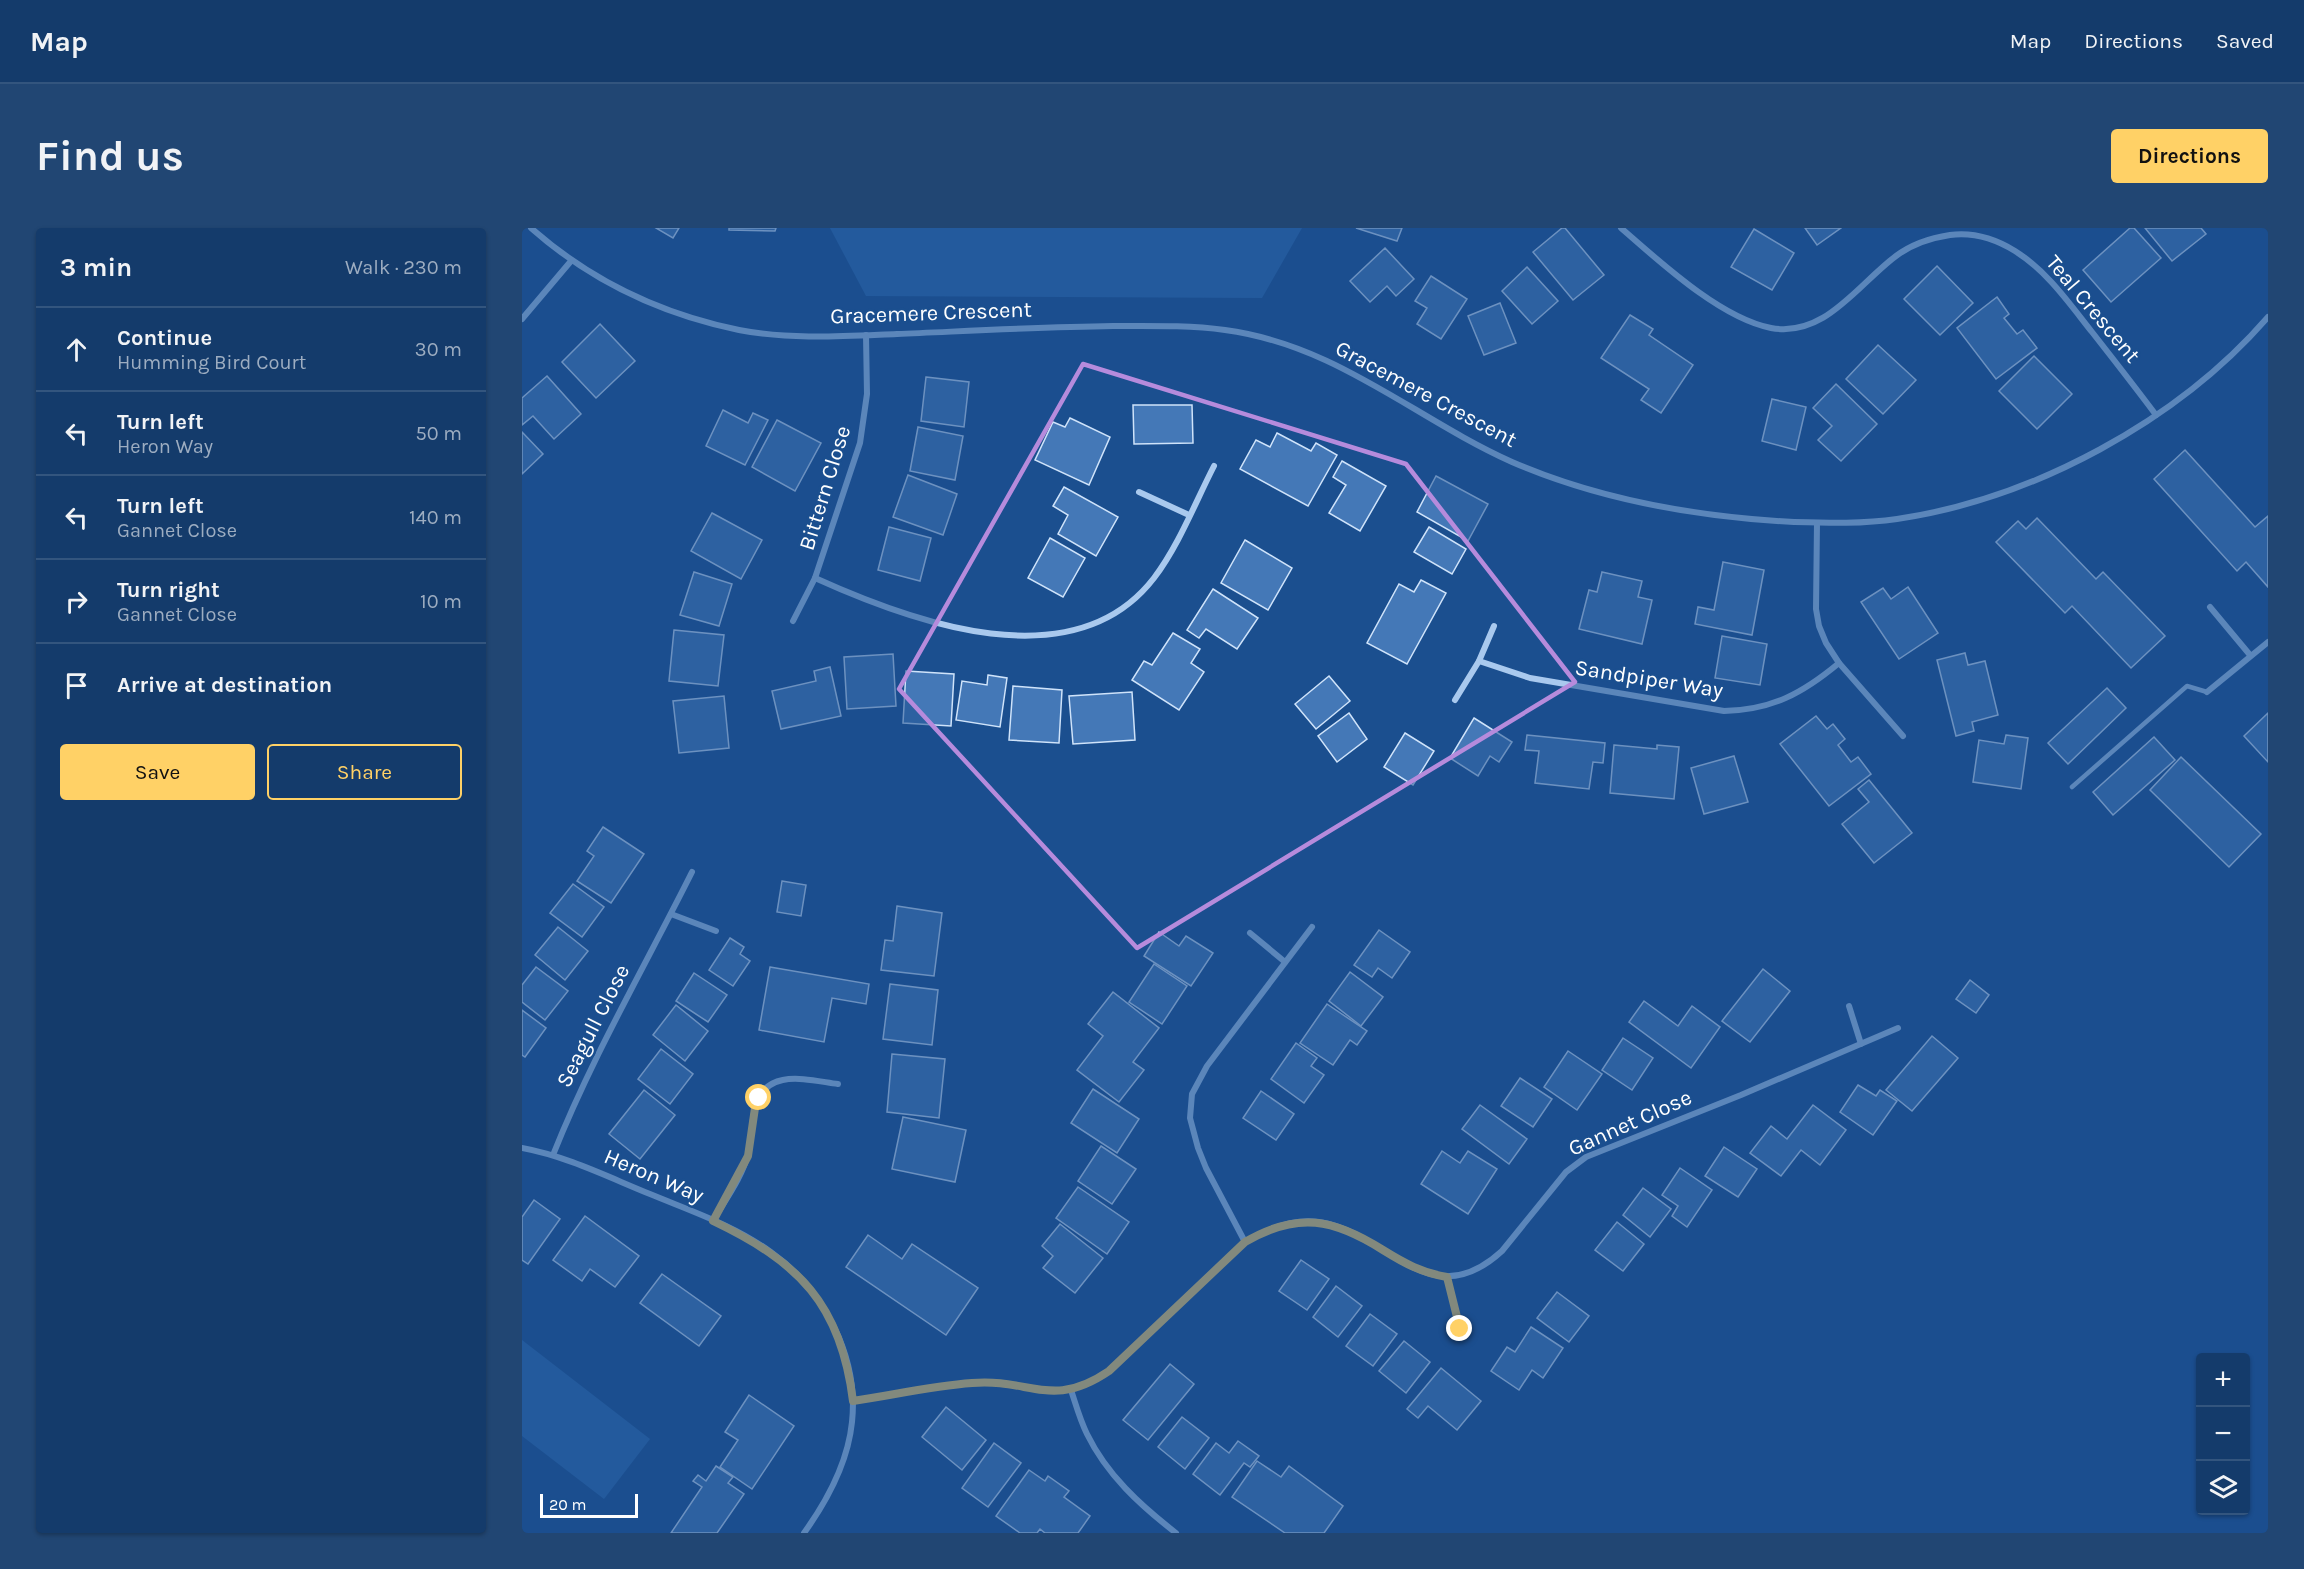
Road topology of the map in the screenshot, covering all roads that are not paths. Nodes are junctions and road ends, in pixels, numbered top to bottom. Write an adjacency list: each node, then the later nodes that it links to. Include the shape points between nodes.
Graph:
1 (531, 228): 3 (street, Gracemere Crescent)
2 (1621, 228): 7 (street, Teal Crescent, via 1718,304 1759,324 1789,329 1835,311 1911,246 1943,236 1984,237 2015,251 2040,270)
3 (571, 261): 5 (street); 6 (street, Gracemere Crescent, via 627,294 741,331)
4 (2268, 317): 7 (street, Gracemere Crescent, via 2229,358)
5 (522, 319)
6 (866, 335): 11 (street, Gracemere Crescent, via 1076,327 1227,330 1274,341 1359,375 1490,451 1541,474 1660,508 1752,520); 12 (street, Bittern Close, via 867,394 860,443)
7 (2156, 415): 11 (street, Gracemere Crescent, via 2059,470 1960,505 1892,520)
8 (1214, 466): 10 (street, Bittern Close)
9 (1139, 492): 10 (street)
10 (1189, 515): 12 (street, Bittern Close, via 1167,559 1140,594 1106,619 1059,633 1001,634 941,625 880,607)
11 (1817, 523): 19 (street, via 1816,609 1826,643)
12 (815, 578): 14 (street, Bittern Close)
13 (2210, 607): 17 (street)
14 (794, 621)
15 (1494, 626): 18 (street)
16 (2268, 642): 17 (street)
17 (2250, 656): 20 (street)
18 (1479, 661): 19 (street, Sandpiper Way, via 1530,678 1724,711 1745,711 1798,693); 21 (street)
19 (1839, 663): 22 (street)
20 (2207, 692): 23 (lane, via 2187,686)
21 (1455, 700)
22 (1903, 736)
23 (2072, 788)
24 (692, 872): 25 (street, Seagull Close)
25 (671, 914): 27 (street); 35 (street, Seagull Close, via 571,1110)
26 (1312, 927): 29 (street)
27 (716, 930)
28 (1250, 933): 29 (street)
29 (1285, 962): 37 (street, via 1207,1066 1190,1107 1192,1130 1206,1168)
30 (1849, 1006): 32 (street)
31 (1898, 1028): 32 (street, Gannet Close)
32 (1861, 1044): 38 (street, Gannet Close, via 1586,1157 1566,1172 1493,1258 1471,1271)
33 (838, 1084): 36 (street, via 778,1080 762,1091 755,1108 748,1156)
34 (522, 1148): 35 (street, Heron Way)
35 (553, 1155): 36 (street, Heron Way)
36 (713, 1221): 41 (street, Heron Way, via 772,1252 814,1293 842,1346)
37 (1245, 1242): 38 (street, via 1287,1224 1320,1222 1350,1232 1422,1272); 40 (street, via 1109,1371)
38 (1447, 1277): 39 (street)
39 (1460, 1329)
40 (1071, 1390): 41 (street, via 974,1382); 43 (street, via 1087,1434 1108,1468 1138,1503)
41 (853, 1401): 42 (street, Heron Way, via 844,1459 826,1499)
42 (804, 1533)
43 (1176, 1533)

